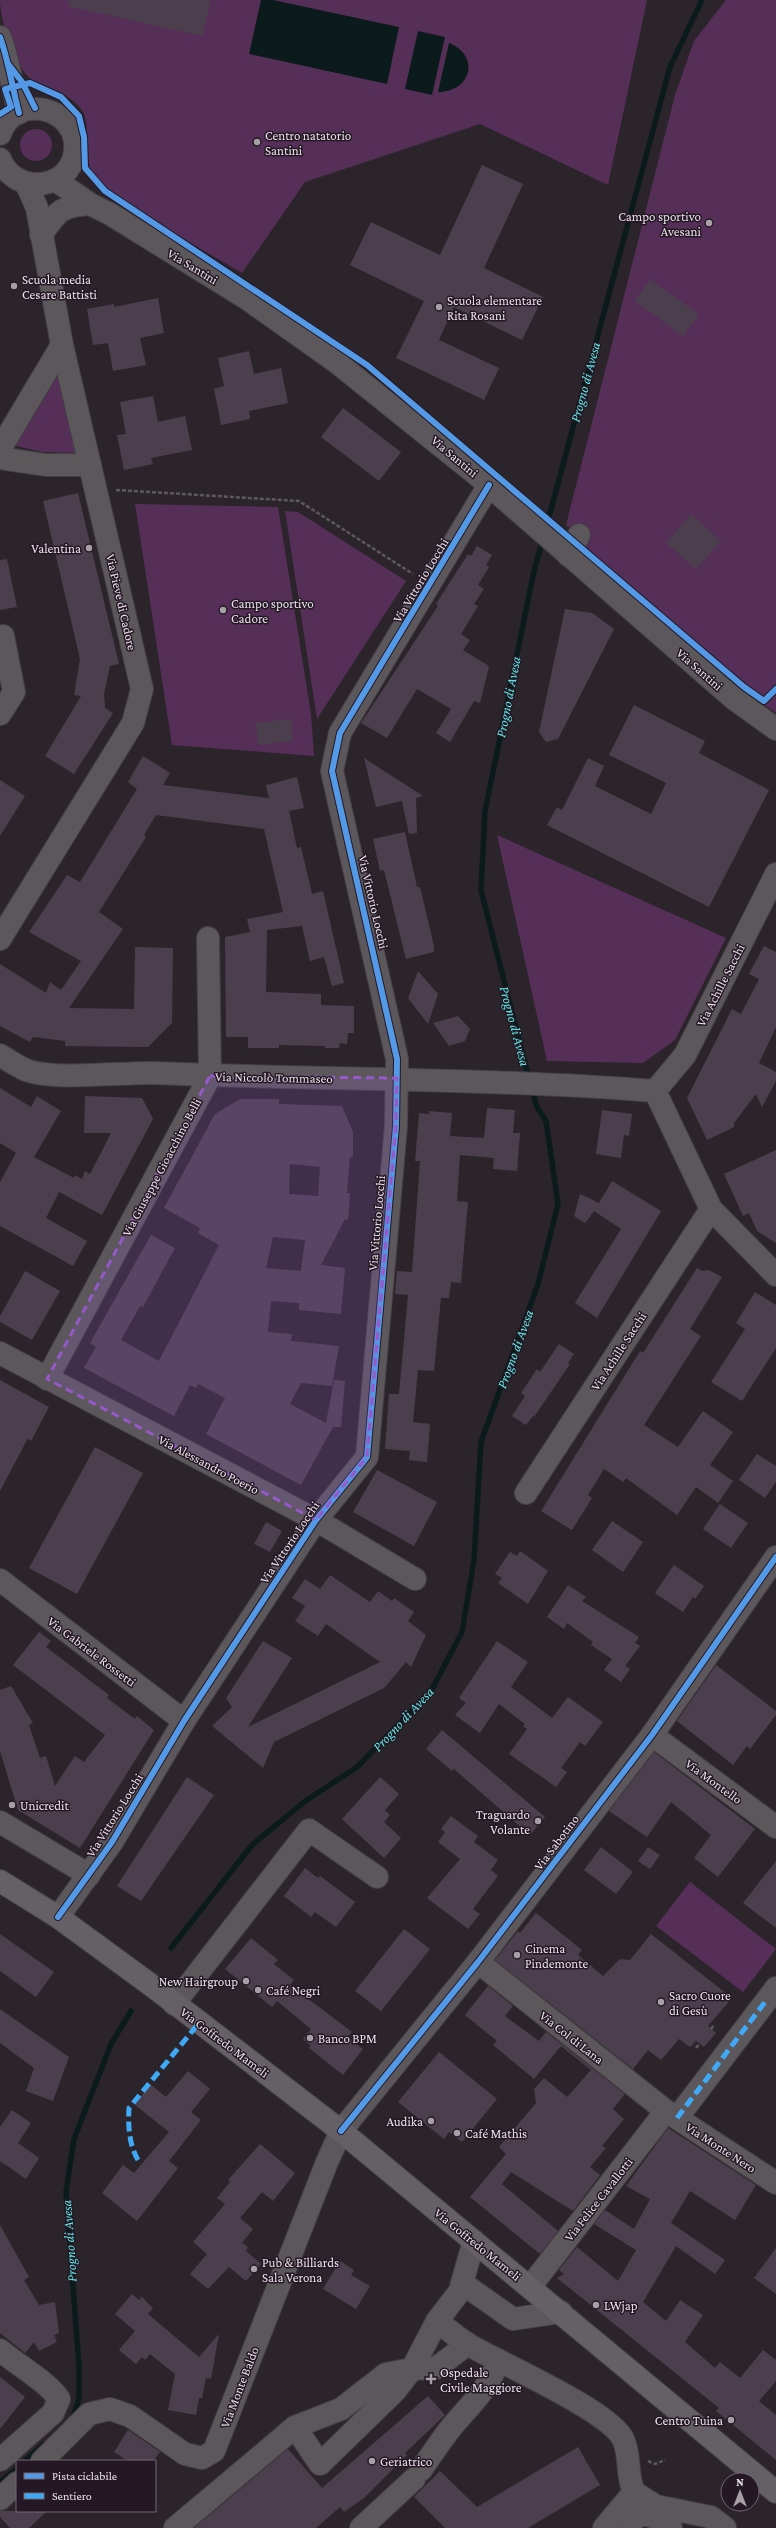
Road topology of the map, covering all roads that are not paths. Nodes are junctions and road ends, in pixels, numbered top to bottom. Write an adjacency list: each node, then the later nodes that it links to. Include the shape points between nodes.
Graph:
1 (0, 38): 2 (street, via 9,65 22,82)
2 (27, 110): 3 (street, via 7,122); 5 (street, via 51,111 62,117 70,127 74,139 75,151)
3 (0, 134)
4 (1, 163): 5 (street, Via Santini, via 11,176)
5 (48, 179): 6 (street, Via Santini); 7 (street, Via Santini, via 101,199); 8 (street, Via Pieve di Cadore, via 37,208)
6 (90, 204): 7 (street, Via Santini); 8 (street, via 70,205 56,214)
7 (110, 214): 13 (street, Via Santini, via 246,298 335,361)
8 (41, 234): 9 (street, Via Pieve di Cadore)
9 (62, 345): 10 (street); 12 (street, Via Pieve di Cadore)
10 (0, 449)
11 (0, 458): 12 (street, via 46,465)
12 (90, 465): 20 (street, Via Pieve di Cadore, via 142,689 133,723)
13 (489, 485): 15 (street, Via Santini); 23 (street, Via Vittorio Locchi, via 340,733 332,771)
14 (579, 535): 15 (street)
15 (564, 552): 18 (street, Via Santini, via 733,698)
16 (3, 636): 17 (street, via 14,692)
17 (0, 714)
18 (776, 730)
19 (776, 874): 25 (street, Via Achille Sacchi, via 685,1055)
20 (0, 938)
21 (208, 938): 24 (street, Via Giuseppe Gioacchino Belli)
22 (0, 1055): 24 (street, Via Niccolò Tommaseo, via 27,1070 58,1074 153,1073)
23 (397, 1069): 24 (street, Via Niccolò Tommaseo); 25 (street, Via Niccolò Tommaseo, via 510,1084 552,1084); 31 (street, Via Vittorio Locchi, via 396,1126 367,1457)
24 (210, 1076): 29 (street, Via Giuseppe Gioacchino Belli)
25 (655, 1091): 26 (street)
26 (710, 1209): 27 (street); 30 (street, Via Achille Sacchi)
27 (776, 1275)
28 (0, 1353): 29 (street, Via Alessandro Poerio)
29 (47, 1379): 31 (street, Via Alessandro Poerio)
30 (526, 1493)
31 (316, 1520): 33 (street, Via Alessandro Poerio); 35 (street, Via Vittorio Locchi)
32 (776, 1556): 36 (street, Via Sabotino)
33 (415, 1579)
34 (0, 1580): 35 (street, Via Gabriele Rossetti)
35 (184, 1721): 39 (street, Via Vittorio Locchi, via 112,1842)
36 (652, 1735): 38 (street, Via Montello); 43 (street, Via Sabotino)
37 (0, 1822): 39 (street)
38 (776, 1827)
39 (89, 1875): 42 (street, Via Vittorio Locchi)
40 (377, 1878): 45 (street, Via Goffredo Mameli, via 308,1830)
41 (0, 1881): 42 (main road, Via Goffredo Mameli)
42 (58, 1917): 45 (main road, Via Goffredo Mameli)
43 (478, 1962): 46 (street, Via Col di Lana); 47 (street, Via Sabotino)
44 (771, 1995): 46 (street, Via Felice Cavallotti)
45 (174, 2004): 47 (main road, Via Goffredo Mameli)
46 (671, 2114): 48 (street, Via Monte Nero); 51 (street, Via Felice Cavallotti)
47 (341, 2131): 49 (main road, Via Goffredo Mameli); 60 (street, Via Monte Baldo, via 214,2451 202,2458 185,2454 130,2416 110,2409 89,2414)
48 (776, 2183)
49 (474, 2241): 50 (street); 51 (main road, Via Goffredo Mameli)
50 (462, 2283): 52 (street, via 513,2319); 53 (street, via 460,2291)
51 (530, 2287): 52 (main road, Via Goffredo Mameli)
52 (561, 2312): 63 (main road, Via Goffredo Mameli)
53 (437, 2321): 54 (street); 57 (street)
54 (468, 2344): 56 (street); 57 (street, via 436,2368)
55 (0, 2350): 59 (street, via 53,2390 59,2399 54,2413)
56 (498, 2360): 62 (street, via 574,2400 614,2426 624,2439 629,2482); 66 (street, via 494,2374 482,2394 455,2424 417,2475)
57 (412, 2369): 58 (street, via 386,2374 341,2409); 58 (street, via 395,2391 320,2464)
58 (295, 2427): 65 (street)
59 (0, 2460)
60 (43, 2460)
61 (16, 2484): 64 (street)
62 (634, 2492): 67 (street); 70 (street, via 656,2506 711,2517)
63 (776, 2492)
64 (0, 2498)
65 (175, 2528)
66 (361, 2528)
67 (604, 2528)
68 (630, 2528): 69 (street, via 638,2517 647,2514)
69 (671, 2528)
70 (725, 2528)

